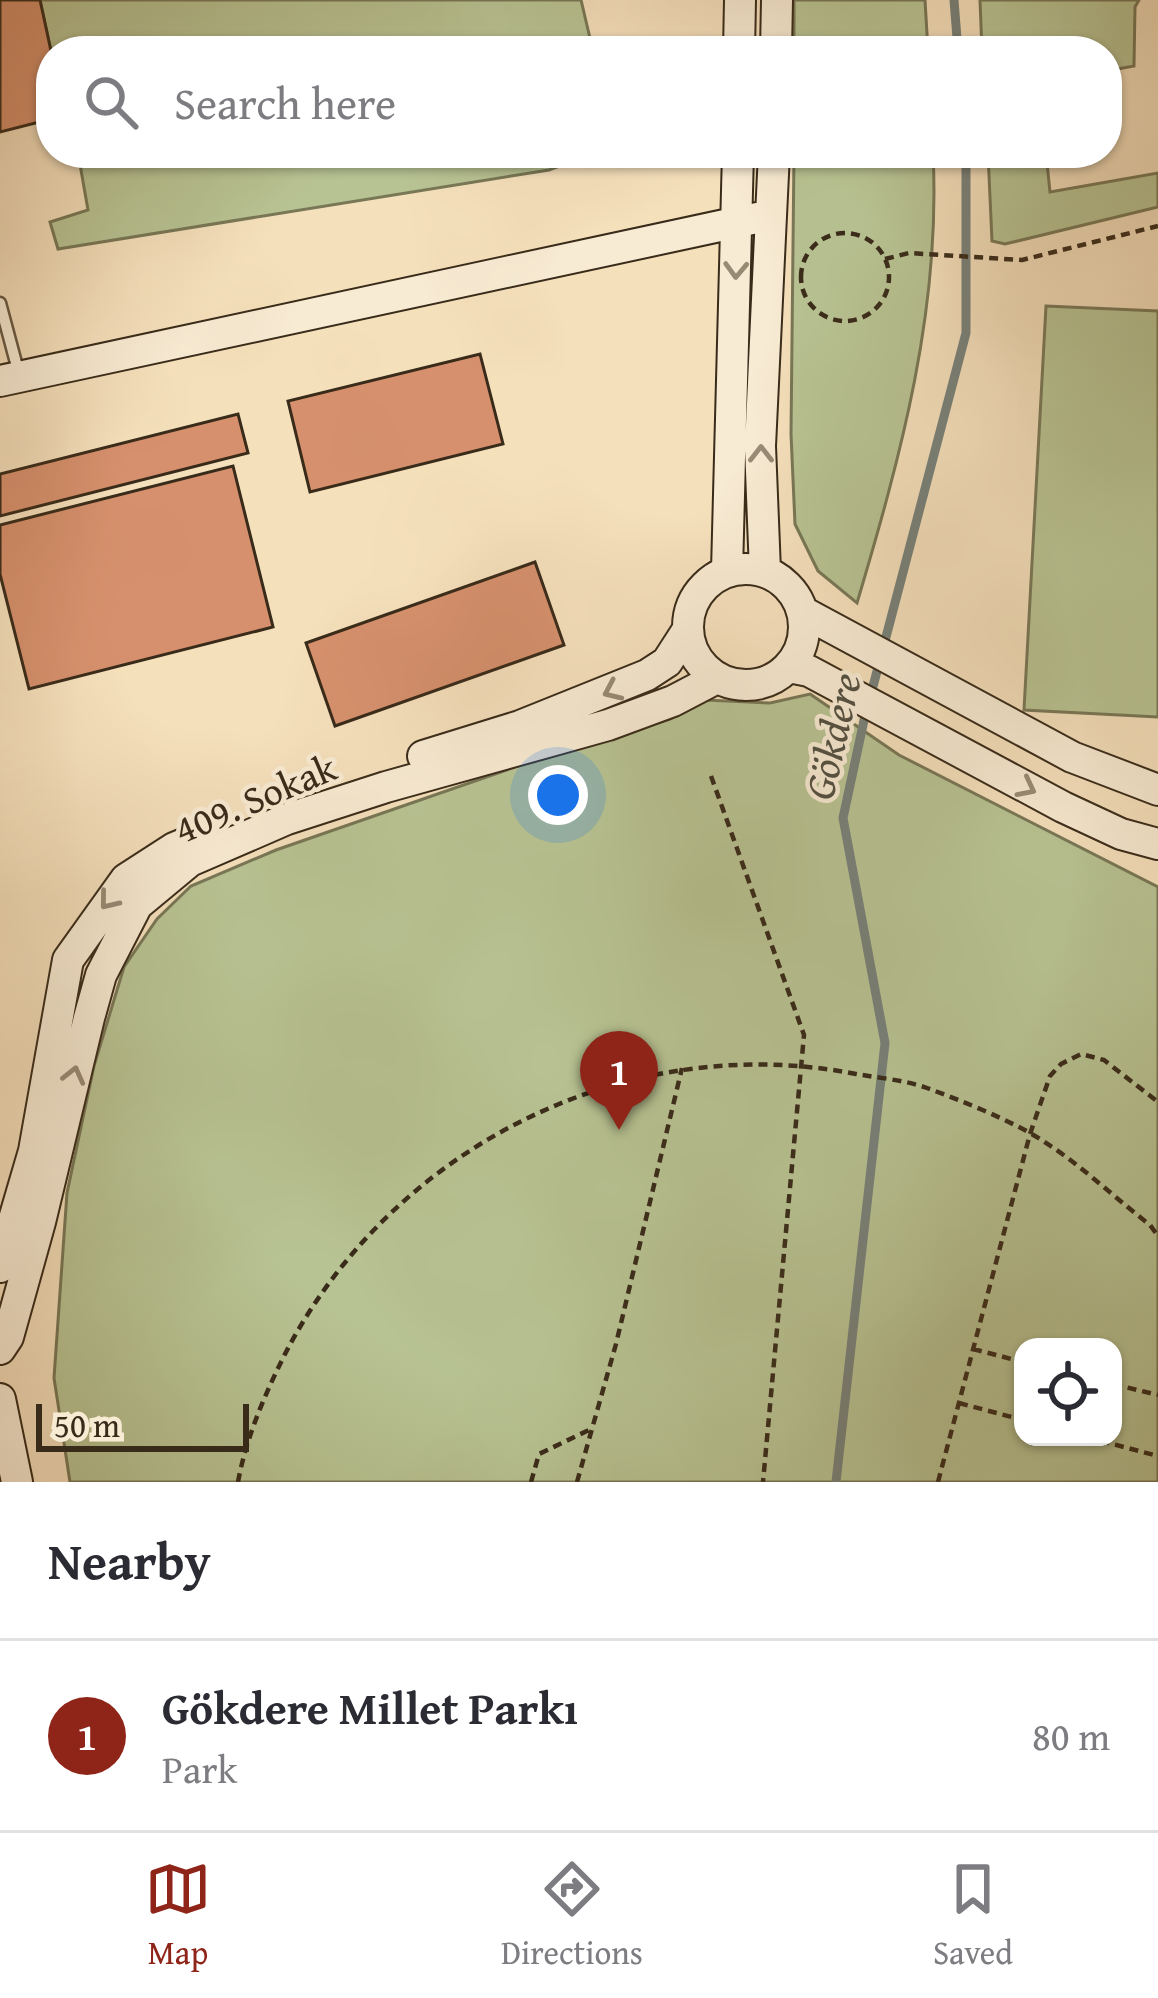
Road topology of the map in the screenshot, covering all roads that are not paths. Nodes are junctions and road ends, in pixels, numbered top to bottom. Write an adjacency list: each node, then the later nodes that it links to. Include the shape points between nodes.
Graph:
1 (740, 0): 3 (main road)
2 (777, 0): 4 (main road)
3 (739, 36)
4 (776, 36)
5 (738, 168): 8 (main road)
6 (773, 168): 7 (main road)
7 (772, 215): 8 (main road); 12 (main road, one-way to 7, via 760,446)
8 (737, 222): 10 (main road); 11 (main road, one-way to 11)
9 (0, 303): 10 (lane)
10 (10, 379)
11 (728, 571): 12 (main road); 14 (main road, via 697,594)
12 (765, 571): 13 (main road)
13 (812, 618): 15 (main road); 17 (main road, via 1072,758)
14 (687, 631): 16 (main road, via 702,666); 19 (main road, 409. Sokak, one-way to 19, via 667,662 612,691 286,802 173,848 126,879 68,960 34,1151)
15 (799, 669): 16 (main road, via 755,685); 18 (main road, one-way to 18, via 1063,807)
16 (717, 678): 20 (main road, 409. Sokak, one-way to 16, via 101,975 137,905 190,861 287,819 608,725)
17 (1158, 790)
18 (1158, 844)
19 (0, 1267)
20 (4, 1343): 21 (main road, 409. Sokak)
21 (0, 1397): 24 (main road, 409. Sokak)
22 (0, 1475): 23 (main road)
23 (7, 1482)
24 (17, 1482)

